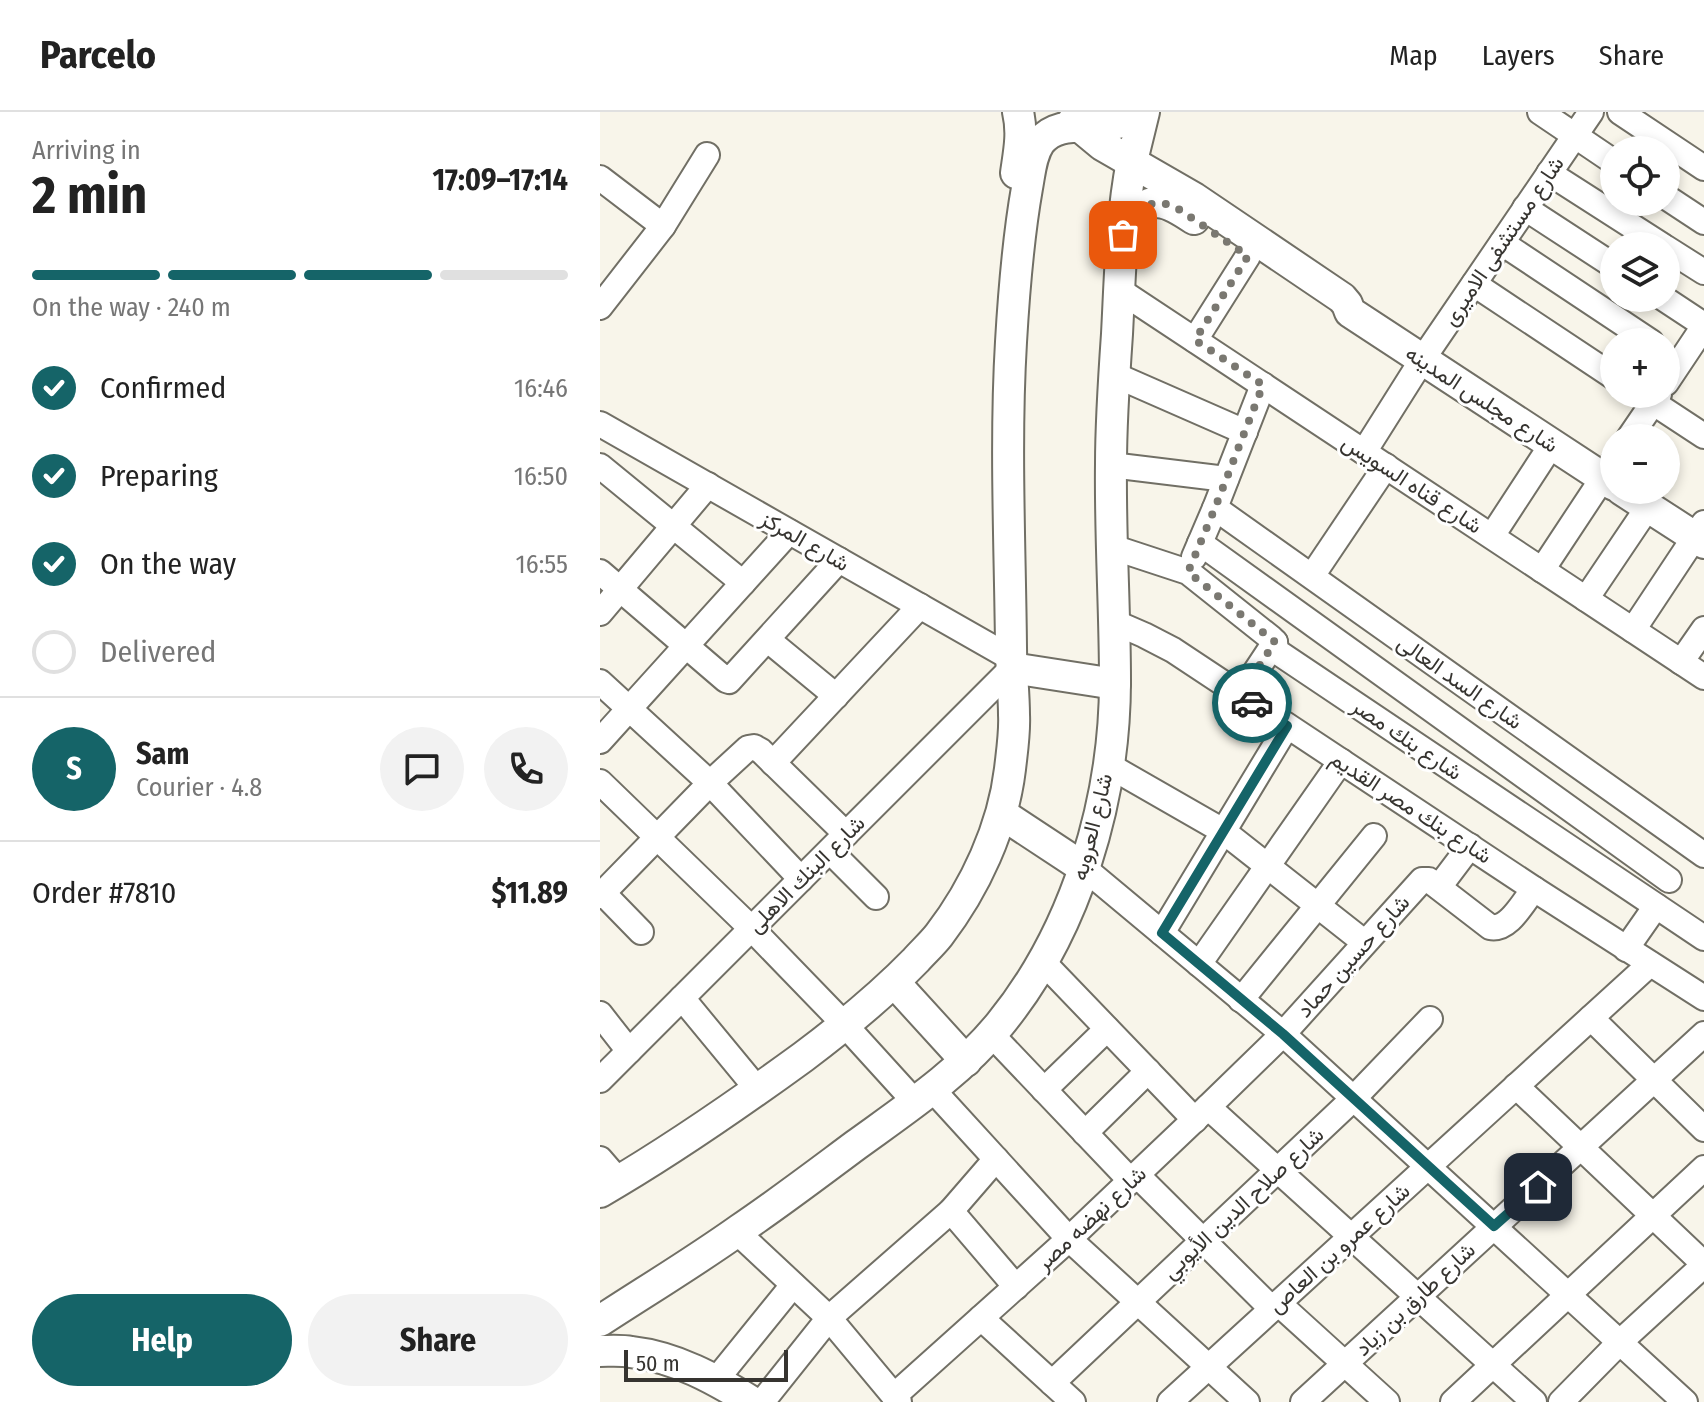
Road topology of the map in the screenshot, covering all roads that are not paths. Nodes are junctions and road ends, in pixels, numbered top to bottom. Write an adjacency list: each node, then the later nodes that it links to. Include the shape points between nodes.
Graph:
1 (1018, 112): 26 (street, via 1021,142 1004,248)
2 (1137, 112): 7 (street, via 1117,124)
3 (1144, 112): 11 (street, شارع العروبه)
4 (1540, 112): 8 (street)
5 (1591, 112): 8 (street, شارع مستشفى الاميرى)
6 (1620, 112): 12 (street)
7 (1068, 117): 11 (street, شارع مجلس المدينه); 26 (street, via 1040,141 1033,155)
8 (1575, 135): 9 (street); 13 (street, شارع مستشفى الاميرى)
9 (1600, 152)
10 (707, 155): 18 (street)
11 (1132, 163): 20 (street, شارع العروبه); 31 (street, شارع مجلس المدينه, via 1194,198 1342,298)
12 (1704, 168)
13 (1549, 173): 16 (street, شارع مستشفى الاميرى); 19 (street)
14 (600, 178): 18 (street)
15 (1680, 206): 17 (street)
16 (1525, 208): 21 (street, شارع مستشفى الاميرى); 23 (street)
17 (1704, 222)
18 (663, 226): 29 (street)
19 (1641, 232)
20 (1123, 235): 22 (street, شارع مجلس المدينه, via 1142,209 1165,202); 28 (street, شارع العروبه)
21 (1502, 243): 27 (street, شارع مستشفى الاميرى); 33 (street)
22 (1248, 256): 31 (street, شارع مجلس المدينه, via 1331,313); 34 (street)
23 (1600, 257)
24 (1680, 257): 25 (street)
25 (1704, 272)
26 (1014, 283): 79 (street, via 1008,381)
27 (1474, 284): 36 (street, شارع مستشفى الاميرى); 37 (street)
28 (1119, 290): 34 (street, شارع قناه السويس); 38 (street, شارع العروبه)
29 (604, 294)
30 (1680, 310): 32 (street)
31 (1350, 312): 36 (street, شارع مجلس المدينه)
32 (1704, 326): 35 (street)
33 (1630, 328)
34 (1195, 340): 39 (street, شارع قناه السويس)
35 (1680, 350)
36 (1422, 360): 44 (street, شارع مجلس المدينه); 45 (street, شارع مستشفى الاميرى)
37 (1600, 368)
38 (1115, 375): 42 (street); 47 (street, شارع العروبه)
39 (1263, 385): 42 (street); 45 (street, شارع قناه السويس)
40 (1671, 408): 43 (street)
41 (611, 430): 46 (street); 51 (street, شارع المركز)
42 (1245, 432): 50 (street)
43 (1704, 436)
44 (1552, 444): 49 (street, شارع مجلس المدينه); 59 (street)
45 (1364, 452): 48 (street, شارع قناه السويس)
46 (600, 463): 56 (street)
47 (1111, 465): 50 (street); 61 (street, شارع العروبه)
48 (1386, 466): 59 (street, شارع قناه السويس); 66 (street)
49 (1600, 471)
50 (1226, 479): 55 (street)
51 (708, 485): 56 (street); 57 (street, شارع المركز)
52 (1600, 495): 63 (street)
53 (1644, 504): 54 (street, شارع مجلس المدينه)
54 (1648, 507): 58 (street, شارع مجلس المدينه); 69 (street)
55 (1215, 508): 60 (street); 66 (street, شارع السد العالى)
56 (673, 526): 67 (street); 68 (street)
57 (789, 532): 62 (street, شارع المركز); 67 (street)
58 (1701, 535): 74 (street)
59 (1492, 536): 63 (street, شارع قناه السويس)
60 (1200, 543): 65 (street); 103 (street)
61 (1112, 547): 65 (street, شارع بنك مصر); 72 (street, شارع العروبه)
62 (839, 560): 70 (street, شارع المركز); 75 (street)
63 (1542, 570): 69 (street, شارع قناه السويس)
64 (600, 572): 68 (street)
65 (1188, 572): 76 (street, شارع بنك مصر)
66 (1312, 576): 99 (street, شارع السد العالى)
67 (743, 583): 77 (street)
68 (620, 589): 71 (street); 77 (street)
69 (1586, 599): 74 (street, شارع قناه السويس)
70 (920, 606): 79 (street, شارع المركز); 84 (street)
71 (600, 613)
72 (1114, 622): 82 (street, شارع العروبه); 83 (street, شارع بنك مصر القديم, via 1173,650)
73 (1704, 629): 78 (street)
74 (1633, 630): 78 (street, شارع قناه السويس)
75 (768, 640): 77 (street, via 729,681); 84 (street)
76 (1275, 642): 83 (street); 109 (street, شارع بنك مصر, via 1276,651)
77 (686, 646): 85 (street)
78 (1681, 662): 80 (street, شارع قناه السويس)
79 (1011, 663): 82 (street); 93 (street, via 1014,718); 97 (street, شارع البنك الاهلى)
80 (1704, 677)
81 (600, 682): 85 (street)
82 (1115, 684): 90 (street, شارع العروبه)
83 (1240, 695): 86 (street, شارع بنك مصر القديم)
84 (836, 696): 89 (street)
85 (629, 709): 87 (street); 92 (street)
86 (1287, 726): 88 (street, شارع بنك مصر القديم); 94 (street)
87 (600, 741)
88 (1341, 761): 98 (street, شارع بنك مصر القديم); 100 (street)
89 (773, 763): 92 (street, via 761,751 748,748); 97 (street)
90 (1108, 765): 94 (street); 101 (street, شارع العروبه)
91 (600, 782): 96 (street)
92 (710, 783): 96 (street); 102 (street)
93 (1002, 814): 101 (street); 119 (street, via 966,893 938,936)
94 (1223, 831): 100 (street); 112 (street)
95 (1374, 836): 108 (street)
96 (657, 837): 106 (street); 110 (street)
97 (838, 842): 102 (street, شارع البنك الاهلى); 107 (street)
98 (1470, 846): 104 (street); 105 (street, شارع بنك مصر القديم)
99 (1704, 855)
100 (1267, 866): 108 (street); 117 (street)
101 (1084, 868): 112 (street); 116 (street, شارع العروبه)
102 (801, 879): 110 (street, شارع البنك الاهلى)
103 (1669, 880)
104 (1439, 887): 105 (street, شارع حسين حماد, via 1496,929); 114 (street, شارع حسين حماد, via 1422,880)
105 (1534, 889): 115 (street, شارع بنك مصر القديم)
106 (602, 894): 111 (street)
107 (876, 897)
108 (1318, 906): 114 (street); 122 (street)
109 (1656, 906): 113 (street, شارع بنك مصر); 115 (street)
110 (752, 929): 120 (street, شارع البنك الاهلى); 126 (street)
111 (641, 932)
112 (1162, 933): 117 (street)
113 (1704, 938)
114 (1364, 942): 129 (street, شارع حسين حماد)
115 (1626, 949): 118 (street, شارع بنك مصر القديم)
116 (1043, 962): 127 (street); 128 (street, شارع العروبه)
117 (1199, 964): 122 (street)
118 (1650, 964): 121 (street, شارع بنك مصر القديم); 124 (street, شارع عمرو بن العاص)
119 (894, 982): 126 (street); 132 (street)
120 (682, 998): 131 (street, شارع البنك الاهلى); 137 (street)
121 (1704, 998)
122 (1241, 1000): 129 (street)
123 (600, 1014): 131 (street)
124 (1591, 1018): 135 (street); 136 (street, شارع عمرو بن العاص)
125 (1430, 1019): 140 (street, شارع صلاح الدين الأيوبي)
126 (845, 1025): 137 (street); 139 (street)
127 (1107, 1029): 133 (street); 138 (street)
128 (991, 1034): 132 (street, شارع العروبه); 138 (street)
129 (1283, 1034): 140 (street); 141 (street, شارع نهضه مصر)
130 (1704, 1034): 135 (street, شارع طارق بن زياد)
131 (629, 1051): 134 (street, شارع البنك الاهلى)
132 (966, 1061): 139 (street, شارع العروبه)
133 (1148, 1071): 141 (street); 143 (street)
134 (600, 1080)
135 (1654, 1080): 142 (street); 144 (street, شارع طارق بن زياد)
136 (1516, 1086): 144 (street); 146 (street, شارع عمرو بن العاص)
137 (758, 1090): 149 (street, via 646,1165)
138 (1044, 1090): 143 (street)
139 (924, 1096): 145 (street); 154 (street, شارع العروبه)
140 (1353, 1099): 146 (street); 148 (street, شارع صلاح الدين الأيوبي)
141 (1202, 1114): 148 (street); 150 (street, شارع نهضه مصر)
142 (1704, 1129)
143 (1085, 1133): 150 (street)
144 (1581, 1147): 152 (street); 153 (street, شارع طارق بن زياد)
145 (996, 1159): 151 (street); 156 (street)
146 (1428, 1166): 153 (street); 155 (street, شارع عمرو بن العاص)
147 (1704, 1168): 152 (street)
148 (1277, 1170): 155 (street); 157 (street, شارع صلاح الدين الأيوبي)
149 (606, 1177)
150 (1134, 1178): 156 (street, شارع نهضه مصر); 157 (street)
151 (951, 1211): 160 (street); 165 (street)
152 (1653, 1216): 158 (street); 161 (street)
153 (1494, 1226): 161 (street); 162 (street, شارع طارق بن زياد)
154 (737, 1232): 159 (street); 167 (street, شارع العروبه)
155 (1351, 1237): 162 (street); 164 (street, شارع عمرو بن العاص)
156 (1069, 1239): 160 (street, شارع نهضه مصر); 163 (street)
157 (1203, 1240): 163 (street, شارع صلاح الدين الأيوبي); 164 (street)
158 (1704, 1265): 168 (street)
159 (793, 1285): 165 (street); 173 (street)
160 (1016, 1287): 166 (street, شارع نهضه مصر)
161 (1568, 1294): 168 (street); 171 (street)
162 (1417, 1297): 170 (street, شارع طارق بن زياد); 171 (street)
163 (1138, 1302): 172 (street); 174 (street, شارع صلاح الدين الأيوبي)
164 (1275, 1306): 170 (street); 172 (street, شارع عمرو بن العاص)
165 (829, 1318): 176 (street); 177 (street)
166 (981, 1318): 174 (street); 176 (street, شارع نهضه مصر)
167 (600, 1321)
168 (1620, 1342): 185 (street); 186 (street)
169 (600, 1351): 173 (street, via 631,1351 675,1361)
170 (1345, 1364): 181 (street, شارع طارق بن زياد); 182 (street)
171 (1492, 1365): 183 (street); 184 (street)
172 (1208, 1367): 179 (street, شارع عمرو بن العاص); 180 (street)
173 (716, 1380): 177 (street)
174 (1052, 1383): 178 (street)
175 (1704, 1397): 187 (street)
176 (896, 1399)
177 (753, 1402)
178 (1073, 1402)
179 (1170, 1402)
180 (1247, 1402)
181 (1303, 1402)
182 (1387, 1402)
183 (1453, 1402)
184 (1534, 1402)
185 (1561, 1402)
186 (1685, 1402)
187 (1699, 1402)

